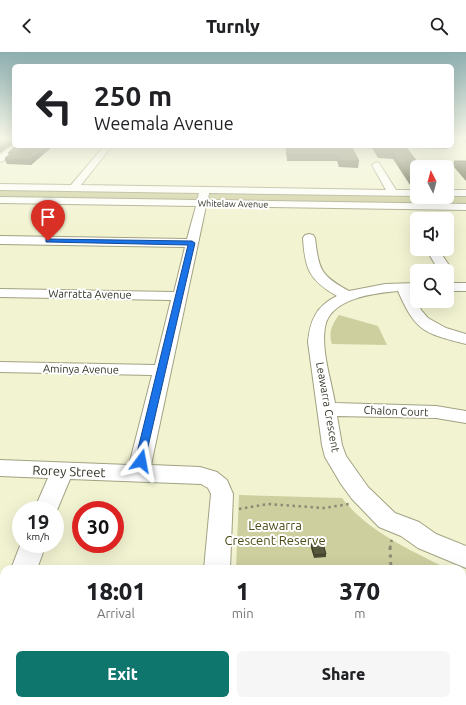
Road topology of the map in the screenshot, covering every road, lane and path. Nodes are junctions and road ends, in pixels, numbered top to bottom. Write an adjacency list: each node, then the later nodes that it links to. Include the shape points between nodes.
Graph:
1 (90, 168): 4 (street)
2 (378, 168): 5 (street)
3 (0, 187): 4 (street, Whitelaw Avenue)
4 (74, 188): 9 (street, Whitelaw Avenue)
5 (392, 192): 6 (street, Whitelaw Avenue); 9 (street, Whitelaw Avenue)
6 (410, 192)
7 (454, 193): 8 (street)
8 (466, 193)
9 (203, 196): 10 (street, Whitelaw Avenue); 11 (street, Whitelaw Avenue); 14 (street)
10 (0, 200)
11 (466, 207)
12 (309, 238): 18 (street, via 316,274 326,284)
13 (0, 240): 14 (street)
14 (192, 243): 17 (street)
15 (410, 287): 18 (street, Leawarra Crescent, via 376,289)
16 (0, 293): 17 (street, Warratta Avenue)
17 (179, 296): 22 (street)
18 (348, 297): 23 (street, Leawarra Crescent, via 326,311 316,328)
19 (415, 308): 20 (street, via 421,320 441,332)
20 (466, 339)
21 (0, 367): 22 (street, Aminya Avenue)
22 (162, 370): 27 (street)
23 (326, 409): 24 (street, Chalon Court, via 436,412); 31 (street, Leawarra Crescent, via 332,445 342,468 360,493 387,520)
24 (466, 416)
25 (0, 468): 26 (street, Rorey Street)
26 (62, 471): 27 (street, Rorey Street); 28 (street)
27 (138, 473): 35 (street, Rorey Street, via 201,475 217,483 222,494)
28 (50, 501)
29 (350, 504): 30 (path, via 324,508 268,504)
30 (236, 508)
31 (399, 525): 33 (street, Leawarra Crescent, via 427,541); 36 (path, via 390,542)
32 (30, 553): 34 (street)
33 (466, 557)
34 (25, 565)
35 (217, 565)
36 (391, 565)

